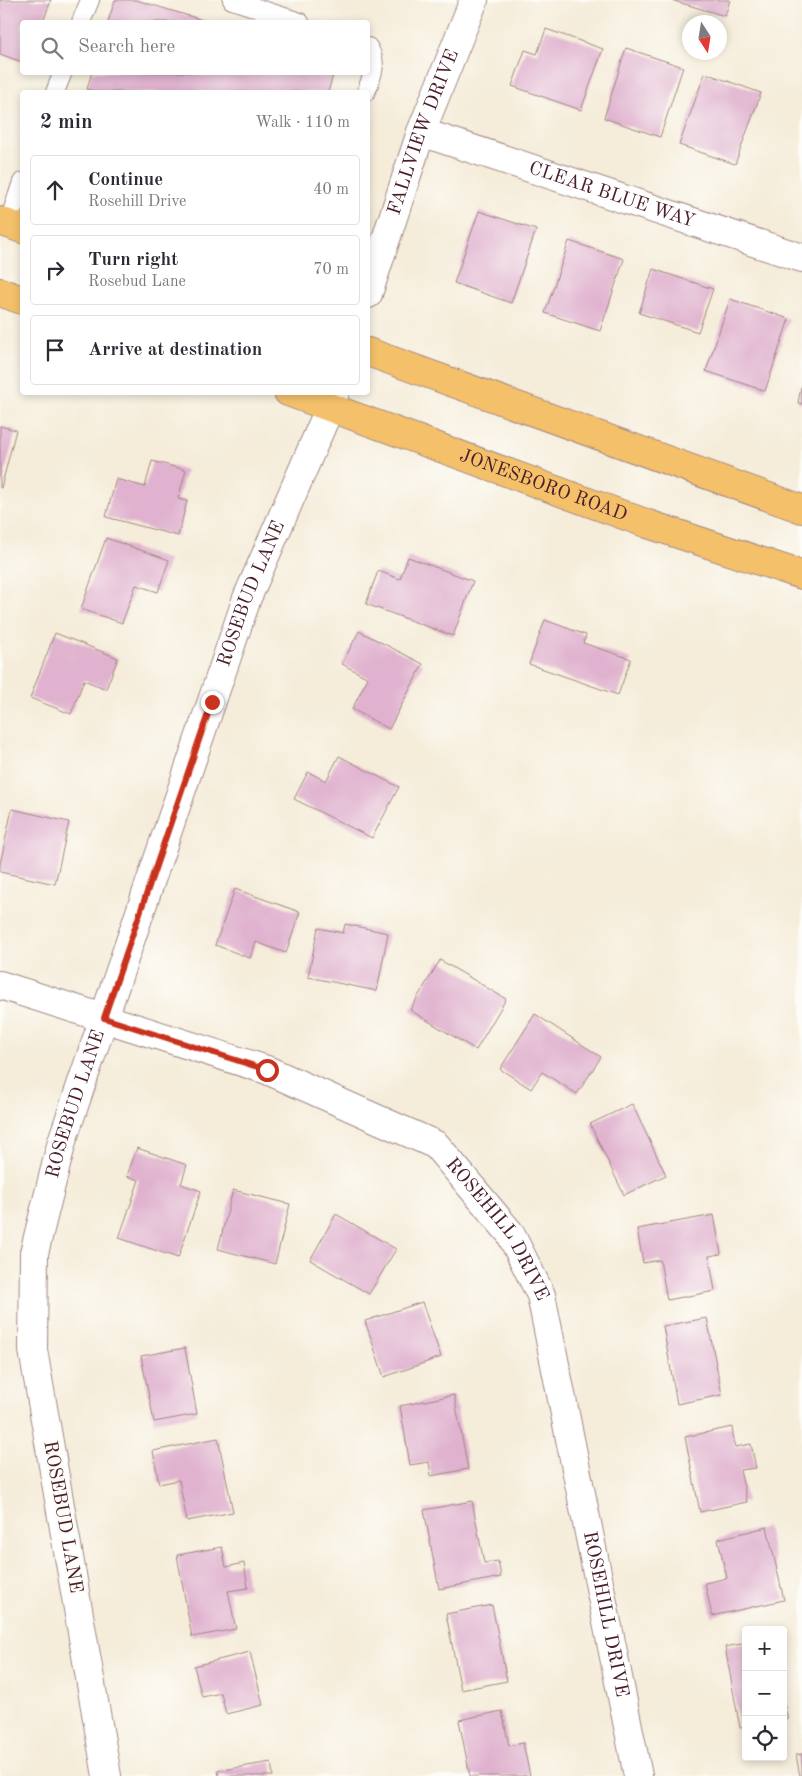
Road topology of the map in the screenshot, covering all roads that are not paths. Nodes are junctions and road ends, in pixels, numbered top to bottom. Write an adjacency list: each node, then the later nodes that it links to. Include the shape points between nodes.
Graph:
1 (90, 0): 4 (lane)
2 (232, 0): 5 (lane)
3 (474, 0): 10 (street, FALLVIEW DRIVE)
4 (83, 20)
5 (294, 20)
6 (370, 51): 9 (lane, via 374,58)
7 (62, 75): 8 (lane)
8 (56, 90)
9 (367, 90)
10 (421, 132): 13 (street, CLEAR BLUE WAY); 14 (street, FALLVIEW DRIVE)
11 (20, 189): 12 (lane)
12 (10, 225)
13 (802, 258)
14 (370, 288)
15 (0, 292): 16 (main road)
16 (20, 299)
17 (370, 353): 20 (main road)
18 (304, 395): 19 (main road, JONESBORO ROAD)
19 (332, 400): 21 (main road, JONESBORO ROAD, via 648,524); 23 (street, ROSEBUD LANE, via 248,598)
20 (802, 508)
21 (802, 576)
22 (0, 985): 23 (street, ROSEHILL DRIVE)
23 (104, 1018): 24 (street, ROSEBUD LANE, via 62,1141 34,1253 33,1350); 25 (street, ROSEHILL DRIVE, via 267,1070 436,1145 510,1233 541,1295)
24 (107, 1776)
25 (638, 1776)

